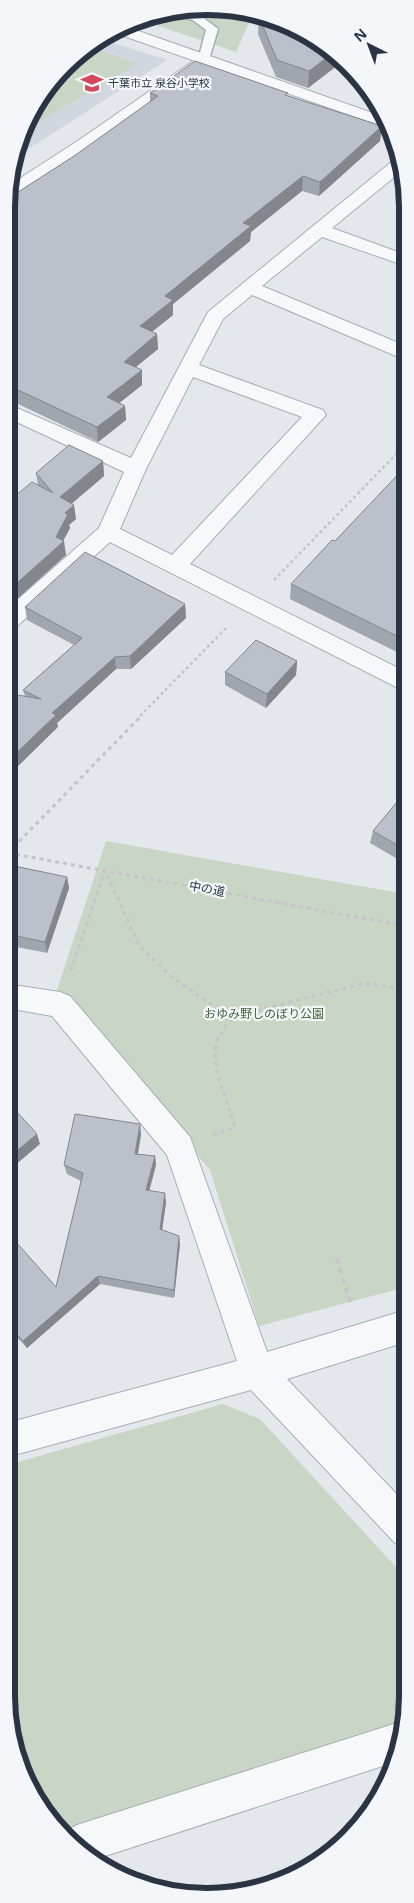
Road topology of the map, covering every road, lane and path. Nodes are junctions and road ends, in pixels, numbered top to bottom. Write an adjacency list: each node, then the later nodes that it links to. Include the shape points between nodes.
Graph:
1 (197, 15): 3 (lane, via 212,29)
2 (128, 33): 3 (street)
3 (204, 60): 4 (street); 6 (street)
4 (378, 120)
5 (395, 168): 7 (street)
6 (16, 189)
7 (320, 230): 8 (street); 9 (street)
8 (399, 258)
9 (250, 288): 10 (street); 11 (street, via 215,316)
10 (399, 350)
11 (188, 368): 14 (street); 16 (street, via 316,415)
12 (15, 413): 14 (street)
13 (399, 451): 17 (path)
14 (136, 469): 15 (street)
15 (108, 532): 16 (street); 18 (street)
16 (175, 566): 17 (street)
17 (250, 604): 19 (street); 20 (path)
18 (15, 616)
19 (399, 679)
20 (15, 846)
21 (15, 854): 22 (path, 中の道)
22 (105, 870): 23 (path, 中の道); 26 (path); 27 (path, via 140,947 173,978)
23 (399, 925)
24 (399, 989): 28 (path, via 365,983 230,1017 215,1044 216,1070 235,1127)
25 (15, 997): 26 (street)
26 (60, 1005): 28 (street)
27 (227, 1015)
28 (179, 1146): 32 (street)
29 (337, 1259): 31 (path)
30 (399, 1328): 31 (street)
31 (361, 1340): 32 (street)
32 (257, 1372): 33 (street); 34 (street)
33 (15, 1438)
34 (399, 1523)
35 (393, 1743): 36 (street)
36 (84, 1843)

